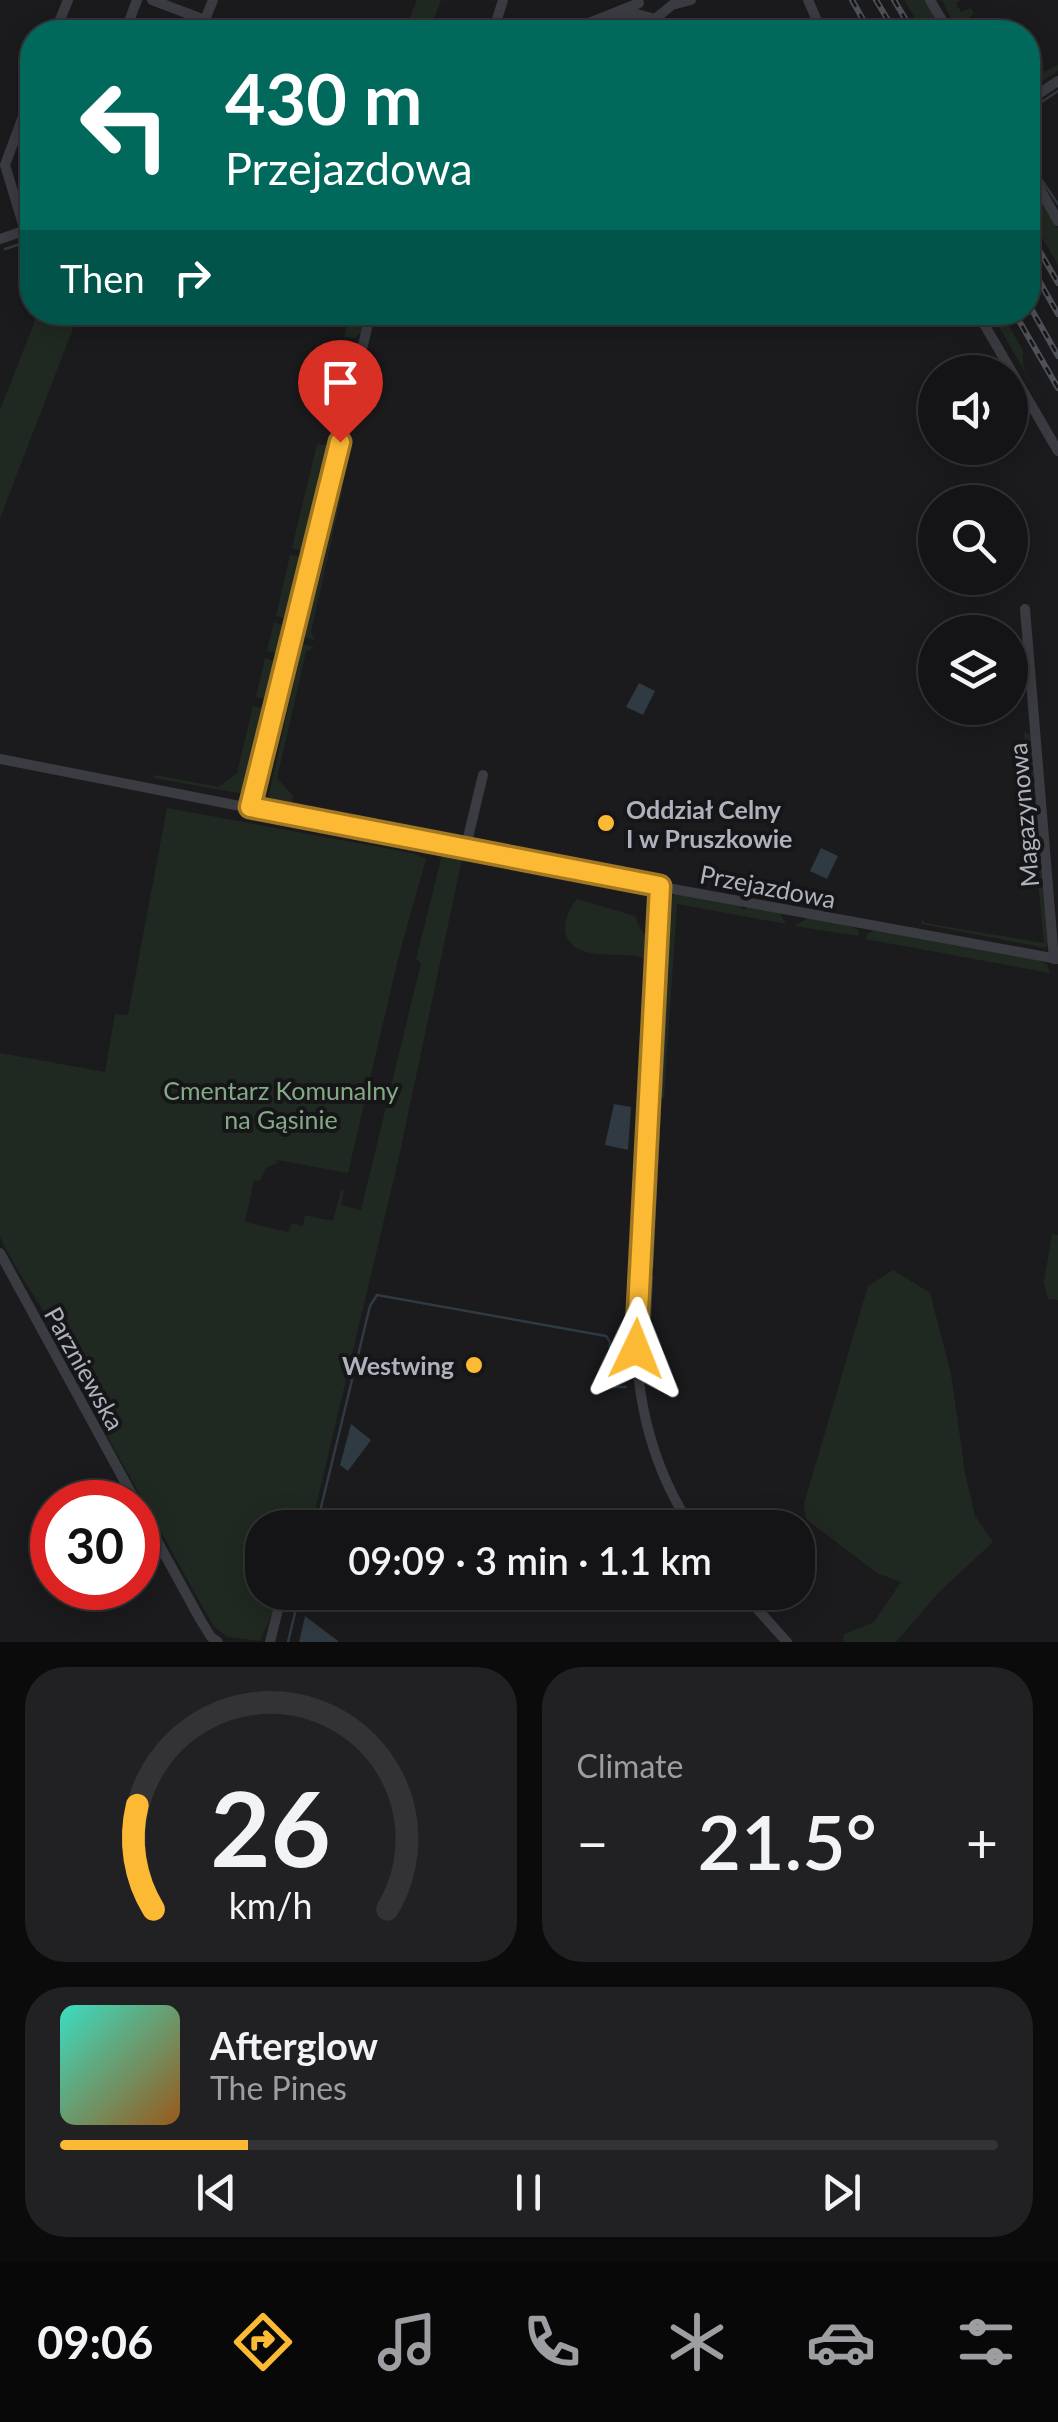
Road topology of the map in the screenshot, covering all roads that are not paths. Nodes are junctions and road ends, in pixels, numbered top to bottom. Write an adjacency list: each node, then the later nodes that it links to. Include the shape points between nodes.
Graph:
1 (152, 0): 6 (street)
2 (213, 0): 6 (street)
3 (691, 0): 4 (street)
4 (667, 4): 5 (street)
5 (646, 11): 7 (street)
6 (205, 20)
7 (599, 20)
8 (20, 125): 10 (street, via 5,166)
9 (1040, 189): 11 (street)
10 (20, 205)
11 (1058, 221)
12 (368, 325): 18 (street)
13 (985, 325): 14 (street)
14 (1058, 450)
15 (1026, 609): 21 (street, Magazynowa)
16 (0, 759): 18 (street, Przejazdowa)
17 (483, 775): 19 (street)
18 (250, 807): 19 (street, Przejazdowa)
19 (465, 850): 20 (street, Przejazdowa)
20 (660, 886): 21 (street, Przejazdowa); 24 (street, via 637,1380 659,1466)
21 (1056, 959)
22 (0, 1253): 23 (street, Parzniewska)
23 (124, 1480)
24 (682, 1510)
25 (160, 1546): 28 (street, Parzniewska)
26 (278, 1610): 29 (street)
27 (758, 1610): 30 (street)
28 (218, 1642)
29 (270, 1642)
30 (786, 1642)

